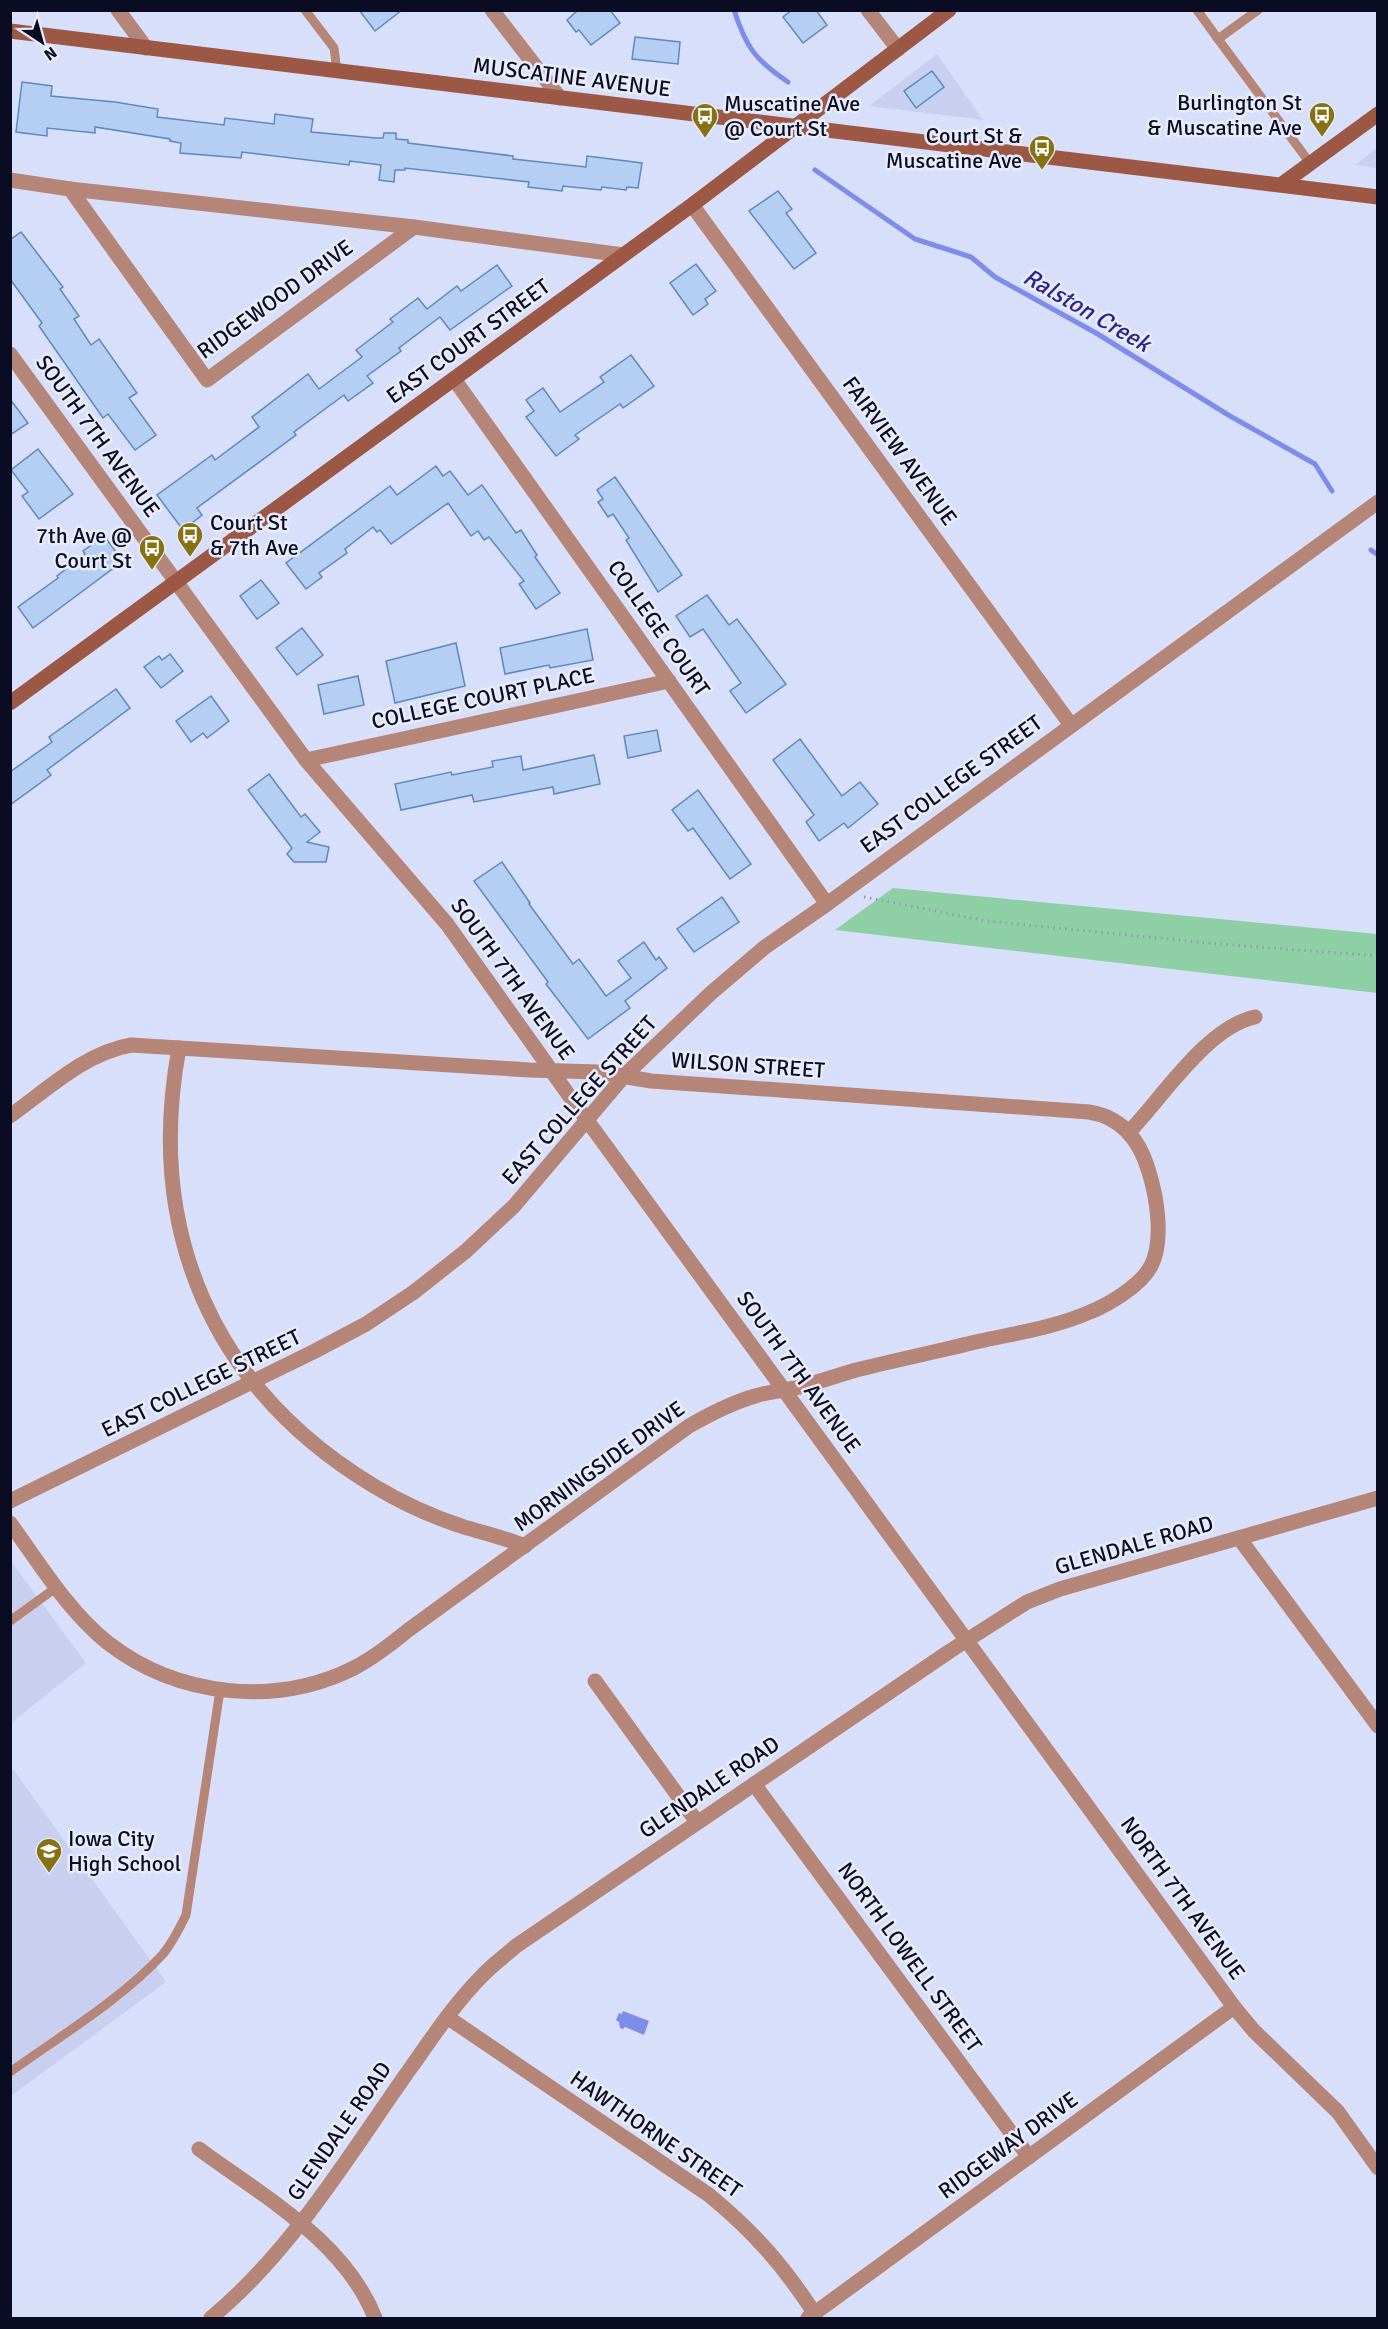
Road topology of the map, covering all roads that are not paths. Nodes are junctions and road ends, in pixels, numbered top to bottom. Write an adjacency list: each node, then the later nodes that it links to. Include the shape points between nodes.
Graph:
1 (118, 10): 10 (street)
2 (306, 10): 12 (lane, via 334,48)
3 (492, 10): 13 (street)
4 (868, 10): 11 (street)
5 (949, 10): 11 (main road, EAST COURT STREET)
6 (1197, 10): 9 (lane)
7 (1258, 10): 9 (lane)
8 (10, 31): 10 (main road, MUSCATINE AVENUE)
9 (1218, 39): 16 (lane)
10 (146, 48): 12 (main road, MUSCATINE AVENUE)
11 (898, 49): 15 (main road, EAST COURT STREET)
12 (336, 72): 13 (main road, MUSCATINE AVENUE)
13 (560, 98): 15 (main road, MUSCATINE AVENUE)
14 (1377, 114): 16 (main road)
15 (794, 127): 18 (main road, MUSCATINE AVENUE); 21 (main road, EAST COURT STREET)
16 (1310, 163): 18 (main road)
17 (10, 180): 19 (street, RIDGEWOOD DRIVE)
18 (1282, 184): 20 (main road, MUSCATINE AVENUE)
19 (70, 189): 22 (street, RIDGEWOOD DRIVE); 22 (street, RIDGEWOOD DRIVE, via 207,380)
20 (1377, 197)
21 (692, 204): 23 (main road, EAST COURT STREET); 30 (street, FAIRVIEW AVENUE)
22 (414, 227): 23 (street, RIDGEWOOD DRIVE)
23 (623, 255): 25 (main road, EAST COURT STREET)
24 (10, 354): 27 (street, SOUTH 7TH AVENUE)
25 (454, 379): 27 (main road, EAST COURT STREET); 28 (street, COLLEGE COURT)
26 (1377, 502): 30 (street, EAST COLLEGE STREET)
27 (177, 583): 29 (main road, EAST COURT STREET); 31 (street, SOUTH 7TH AVENUE)
28 (669, 681): 31 (street, COLLEGE COURT PLACE); 32 (street, COLLEGE COURT)
29 (10, 703)
30 (1071, 725): 32 (street, EAST COLLEGE STREET)
31 (306, 760): 35 (street, SOUTH 7TH AVENUE, via 447,924)
32 (827, 904): 36 (street, EAST COLLEGE STREET, via 765,946)
33 (1255, 1017): 39 (street, via 1243,1019 1215,1038)
34 (179, 1048): 35 (street, WILSON STREET); 37 (street, WILSON STREET, via 111,1048); 40 (street, via 170,1119 175,1204 198,1287 216,1326)
35 (551, 1071): 36 (street, WILSON STREET); 38 (street, SOUTH 7TH AVENUE)
36 (625, 1075): 38 (street, EAST COLLEGE STREET); 39 (street, WILSON STREET, via 651,1081 1089,1112 1115,1121)
37 (10, 1116)
38 (588, 1120): 40 (street, EAST COLLEGE STREET, via 514,1206 414,1292 366,1324); 41 (street, SOUTH 7TH AVENUE)
39 (1129, 1132): 41 (street, MORNINGSIDE DRIVE, via 1146,1162 1158,1218 1151,1266 1133,1286 1111,1302 1051,1325)
40 (252, 1383): 43 (street, EAST COLLEGE STREET); 46 (street, via 297,1429 374,1486 444,1520)
41 (784, 1391): 46 (street, MORNINGSIDE DRIVE, via 756,1395 689,1426); 49 (street, SOUTH 7TH AVENUE)
42 (1377, 1498): 45 (street, GLENDALE ROAD)
43 (10, 1502)
44 (10, 1522): 47 (street, MORNINGSIDE DRIVE)
45 (1239, 1538): 49 (street, GLENDALE ROAD, via 1060,1588 1027,1602); 52 (street)
46 (525, 1546): 51 (street, MORNINGSIDE DRIVE, via 355,1667 300,1687)
47 (57, 1587): 48 (lane); 51 (street, MORNINGSIDE DRIVE, via 83,1620 132,1659 166,1676)
48 (10, 1621)
49 (968, 1640): 53 (street, GLENDALE ROAD); 55 (street, NORTH 7TH AVENUE)
50 (595, 1681): 54 (street)
51 (220, 1690): 57 (lane, via 186,1915 175,1938 135,1982)
52 (1377, 1726)
53 (754, 1784): 54 (street, GLENDALE ROAD); 59 (street, NORTH LOWELL STREET)
54 (698, 1822): 56 (street, GLENDALE ROAD, via 516,1946 482,1975)
55 (1234, 2007): 59 (street, RIDGEWAY DRIVE); 60 (street, NORTH 7TH AVENUE, via 1338,2112)
56 (447, 2018): 61 (street, GLENDALE ROAD); 62 (street, HAWTHORNE STREET, via 709,2195 768,2249 793,2280)
57 (10, 2072)
58 (200, 2149): 61 (street)
59 (1029, 2157): 62 (street, RIDGEWAY DRIVE)
60 (1377, 2168)
61 (301, 2224): 63 (street, GLENDALE ROAD, via 269,2263); 64 (street, via 351,2273)
62 (812, 2316)
63 (211, 2319)
64 (375, 2319)

